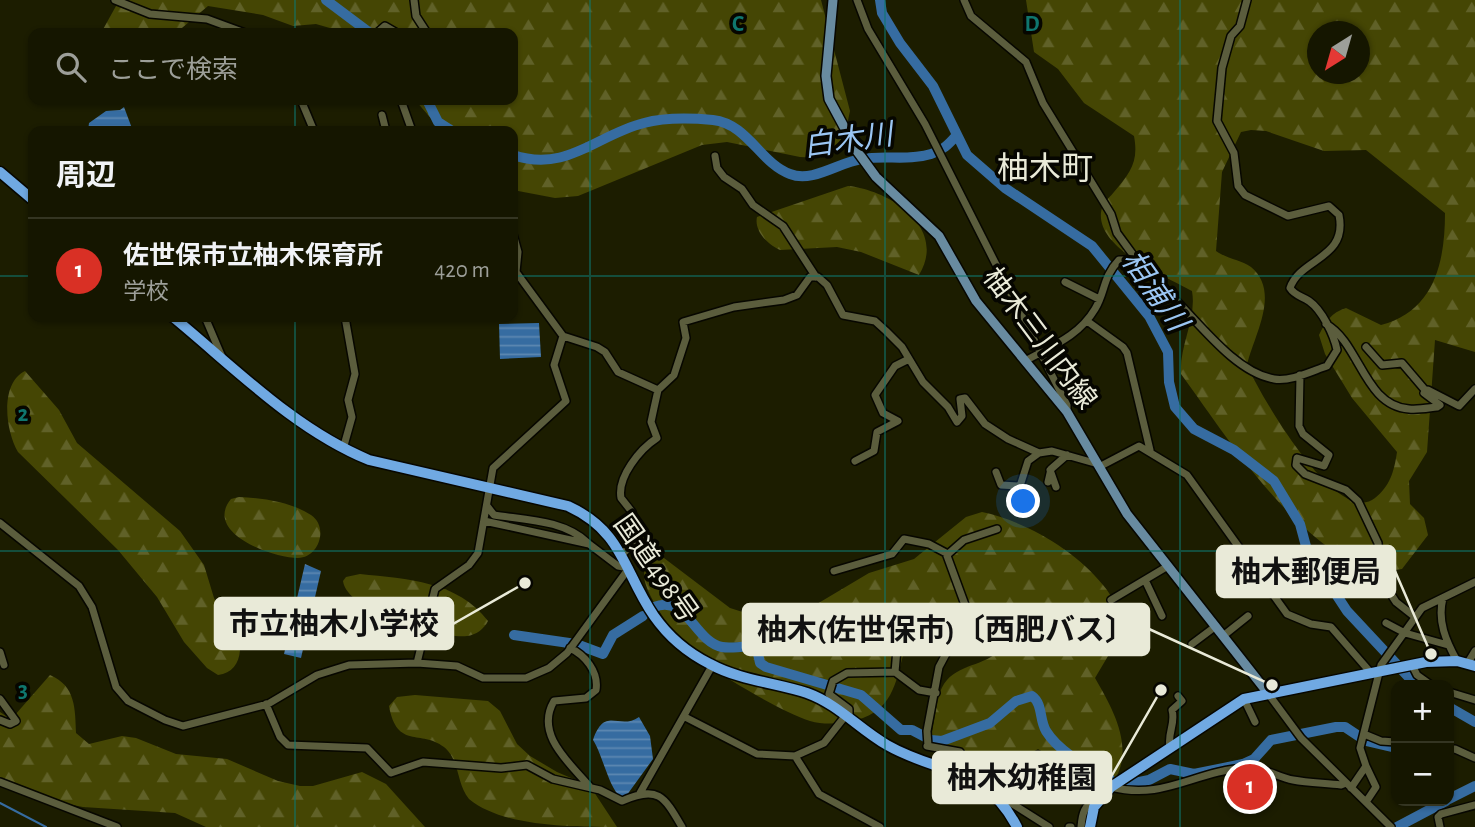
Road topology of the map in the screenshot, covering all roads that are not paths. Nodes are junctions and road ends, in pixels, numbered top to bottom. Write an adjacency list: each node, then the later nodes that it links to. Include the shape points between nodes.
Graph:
1 (116, 0): 7 (street, via 150,14 207,19)
2 (414, 0): 8 (street)
3 (833, 0): 33 (main road, 柚木三川内線, via 826,76 838,121 876,177 939,236 976,301)
4 (857, 0): 30 (street, via 868,29 925,124)
5 (964, 0): 18 (street, via 971,16 1026,62 1043,103 1111,215 1117,233)
6 (1247, 0): 27 (street, via 1222,68 1217,121 1234,153 1238,186 1245,195 1288,216 1329,206 1339,215 1340,232 1330,251 1293,279 1290,288 1310,302)
7 (231, 28)
8 (424, 28)
9 (304, 105): 12 (street)
10 (403, 105): 14 (street)
11 (382, 115): 13 (street)
12 (312, 126)
13 (385, 126)
14 (410, 126)
15 (715, 156): 20 (street, via 724,177 783,226)
16 (0, 172): 17 (highway)
17 (28, 196)
18 (1143, 269): 22 (street, via 1119,260 1107,273); 34 (street, via 1239,362 1276,379)
19 (518, 277): 28 (street)
20 (816, 277): 32 (street, via 827,285 843,315 875,321); 36 (street, via 810,277 797,295 784,300 733,307 683,322 686,338 674,376)
21 (1065, 282): 22 (street)
22 (1099, 299): 23 (street)
23 (1087, 321): 30 (street); 40 (street, via 1128,353)
24 (179, 322): 31 (highway, 国道498号)
25 (207, 322): 31 (street)
26 (346, 322): 39 (street, via 355,374 348,400 352,417)
27 (1325, 323): 34 (street, via 1337,350 1333,360); 37 (street, via 1336,329 1373,389 1399,407 1440,405)
28 (563, 336): 36 (street, via 606,352 618,372); 49 (street, via 554,365 566,401 492,468)
29 (1366, 347): 37 (street, via 1382,365 1402,363)
30 (1042, 352): 33 (street); 38 (street)
31 (222, 357): 39 (highway, 国道498号, via 312,431)
32 (909, 359): 41 (street, via 957,422 962,416 960,399 965,398 996,433); 43 (street, via 895,366 875,395 883,413 898,421 877,432 874,452)
33 (1025, 361): 38 (main road, 柚木三川内線)
34 (1300, 375): 66 (street, via 1299,426 1329,455 1324,466 1297,458 1296,465 1305,474 1346,490 1357,501 1378,543 1381,579 1396,602)
35 (1475, 389): 37 (street, via 1456,407)
36 (658, 390): 55 (street, via 651,422 657,438 644,446 622,477 621,498 632,512 637,541)
37 (1425, 390)
38 (1067, 412): 44 (main road, 柚木三川内線)
39 (343, 449): 49 (highway, 国道498号, via 369,460)
40 (1151, 451): 44 (street, via 1139,446); 82 (street, via 1187,475 1287,614 1331,627)
41 (1039, 453): 42 (street); 46 (street, via 1028,461 1020,486 1001,485)
42 (1067, 455): 44 (street); 45 (street)
43 (855, 461)
44 (1099, 465): 57 (main road, 柚木三川内線, via 1127,514)
45 (1050, 470): 47 (street); 48 (street)
46 (996, 472)
47 (1048, 482)
48 (1056, 487)
49 (487, 489): 50 (street); 55 (highway, 国道498号, via 587,514 613,538)
50 (487, 506): 51 (street); 54 (street, via 494,515 569,529)
51 (484, 520): 54 (street); 77 (street, via 474,559 435,589)
52 (0, 523): 92 (street, via 79,586 92,607 116,687 128,701 183,726)
53 (997, 529): 56 (street, via 964,540)
54 (589, 544): 58 (street, via 618,566)
55 (622, 554): 58 (highway, 国道498号)
56 (947, 555): 59 (street, via 929,544 904,539 892,554); 86 (street, via 968,613 939,667)
57 (1168, 566): 60 (street); 68 (main road, 柚木三川内線)
58 (629, 568): 74 (street); 80 (highway, 国道498号, via 669,635)
59 (834, 571)
60 (1145, 580): 63 (street); 64 (street)
61 (1475, 582): 62 (street)
62 (1443, 598): 66 (street, via 1422,608); 73 (street, via 1441,617)
63 (1111, 600)
64 (1163, 616)
65 (1248, 616): 69 (street)
66 (1415, 617): 70 (street)
67 (1386, 623): 70 (street)
68 (1216, 626): 69 (main road, 柚木三川内線); 72 (street)
69 (1223, 636): 85 (main road, 柚木三川内線)
70 (1403, 636): 73 (street); 82 (street)
71 (898, 638): 83 (street)
72 (1192, 644)
73 (1448, 645): 78 (street)
74 (570, 648): 77 (street, via 549,668 514,679 483,678 457,666); 110 (street, via 581,652 590,665 596,690 586,698 554,701 549,709 550,733 559,754)
75 (1475, 651): 78 (street)
76 (0, 652): 79 (street)
77 (417, 663): 92 (street, via 349,665 317,675)
78 (1466, 664): 81 (highway)
79 (4, 665)
80 (712, 666): 93 (street); 94 (highway, 国道498号, via 807,694)
81 (1407, 666): 82 (highway); 84 (street)
82 (1377, 670): 85 (highway); 97 (street)
83 (895, 672): 86 (street, via 919,690); 94 (street, via 847,673 833,681 829,694 849,709)
84 (1424, 680)
85 (1267, 692): 90 (highway); 108 (street, via 1301,738)
86 (936, 693): 106 (street, via 927,746 960,752 967,764)
87 (1454, 694): 91 (street)
88 (1178, 696): 99 (street, via 1182,701 1172,710)
89 (0, 699): 95 (street, via 16,720 10,724)
90 (1244, 699): 96 (street); 99 (highway)
91 (1475, 700)
92 (266, 704): 110 (street, via 288,745 367,748 391,774 423,762 501,768 518,765)
93 (685, 716): 101 (street, via 757,754); 113 (street)
94 (848, 716): 101 (street, via 824,743); 106 (highway, 国道498号, via 900,752)
95 (0, 720)
96 (1255, 722)
97 (1363, 737): 98 (street); 103 (street)
98 (1391, 742)
99 (1171, 747): 109 (highway)
100 (1454, 752): 102 (street)
101 (795, 756): 123 (street, via 818,794)
102 (1475, 758)
103 (1366, 766): 108 (street); 117 (street, via 1376,787)
104 (1241, 769): 105 (street); 109 (street, via 1184,780 1156,791); 111 (street)
105 (1270, 773): 108 (street); 112 (street)
106 (964, 774): 115 (highway, 国道498号, via 989,788)
107 (0, 782): 121 (street)
108 (1346, 785): 114 (street); 117 (street)
109 (1111, 787): 116 (highway)
110 (590, 788): 113 (street, via 622,801)
111 (1243, 790)
112 (1262, 791)
113 (640, 793): 122 (street, via 660,795)
114 (1335, 793)
115 (1002, 802): 119 (highway, 国道498号); 124 (street, via 1008,801)
116 (1097, 802): 125 (street, via 1084,810); 126 (highway)
117 (1366, 802): 120 (street)
118 (1475, 804): 127 (street, via 1441,814)
119 (1014, 824)
120 (1389, 824)
121 (117, 827)
122 (682, 827)
123 (880, 827)
124 (1049, 827)
125 (1081, 827)
126 (1090, 827)
127 (1440, 827)

